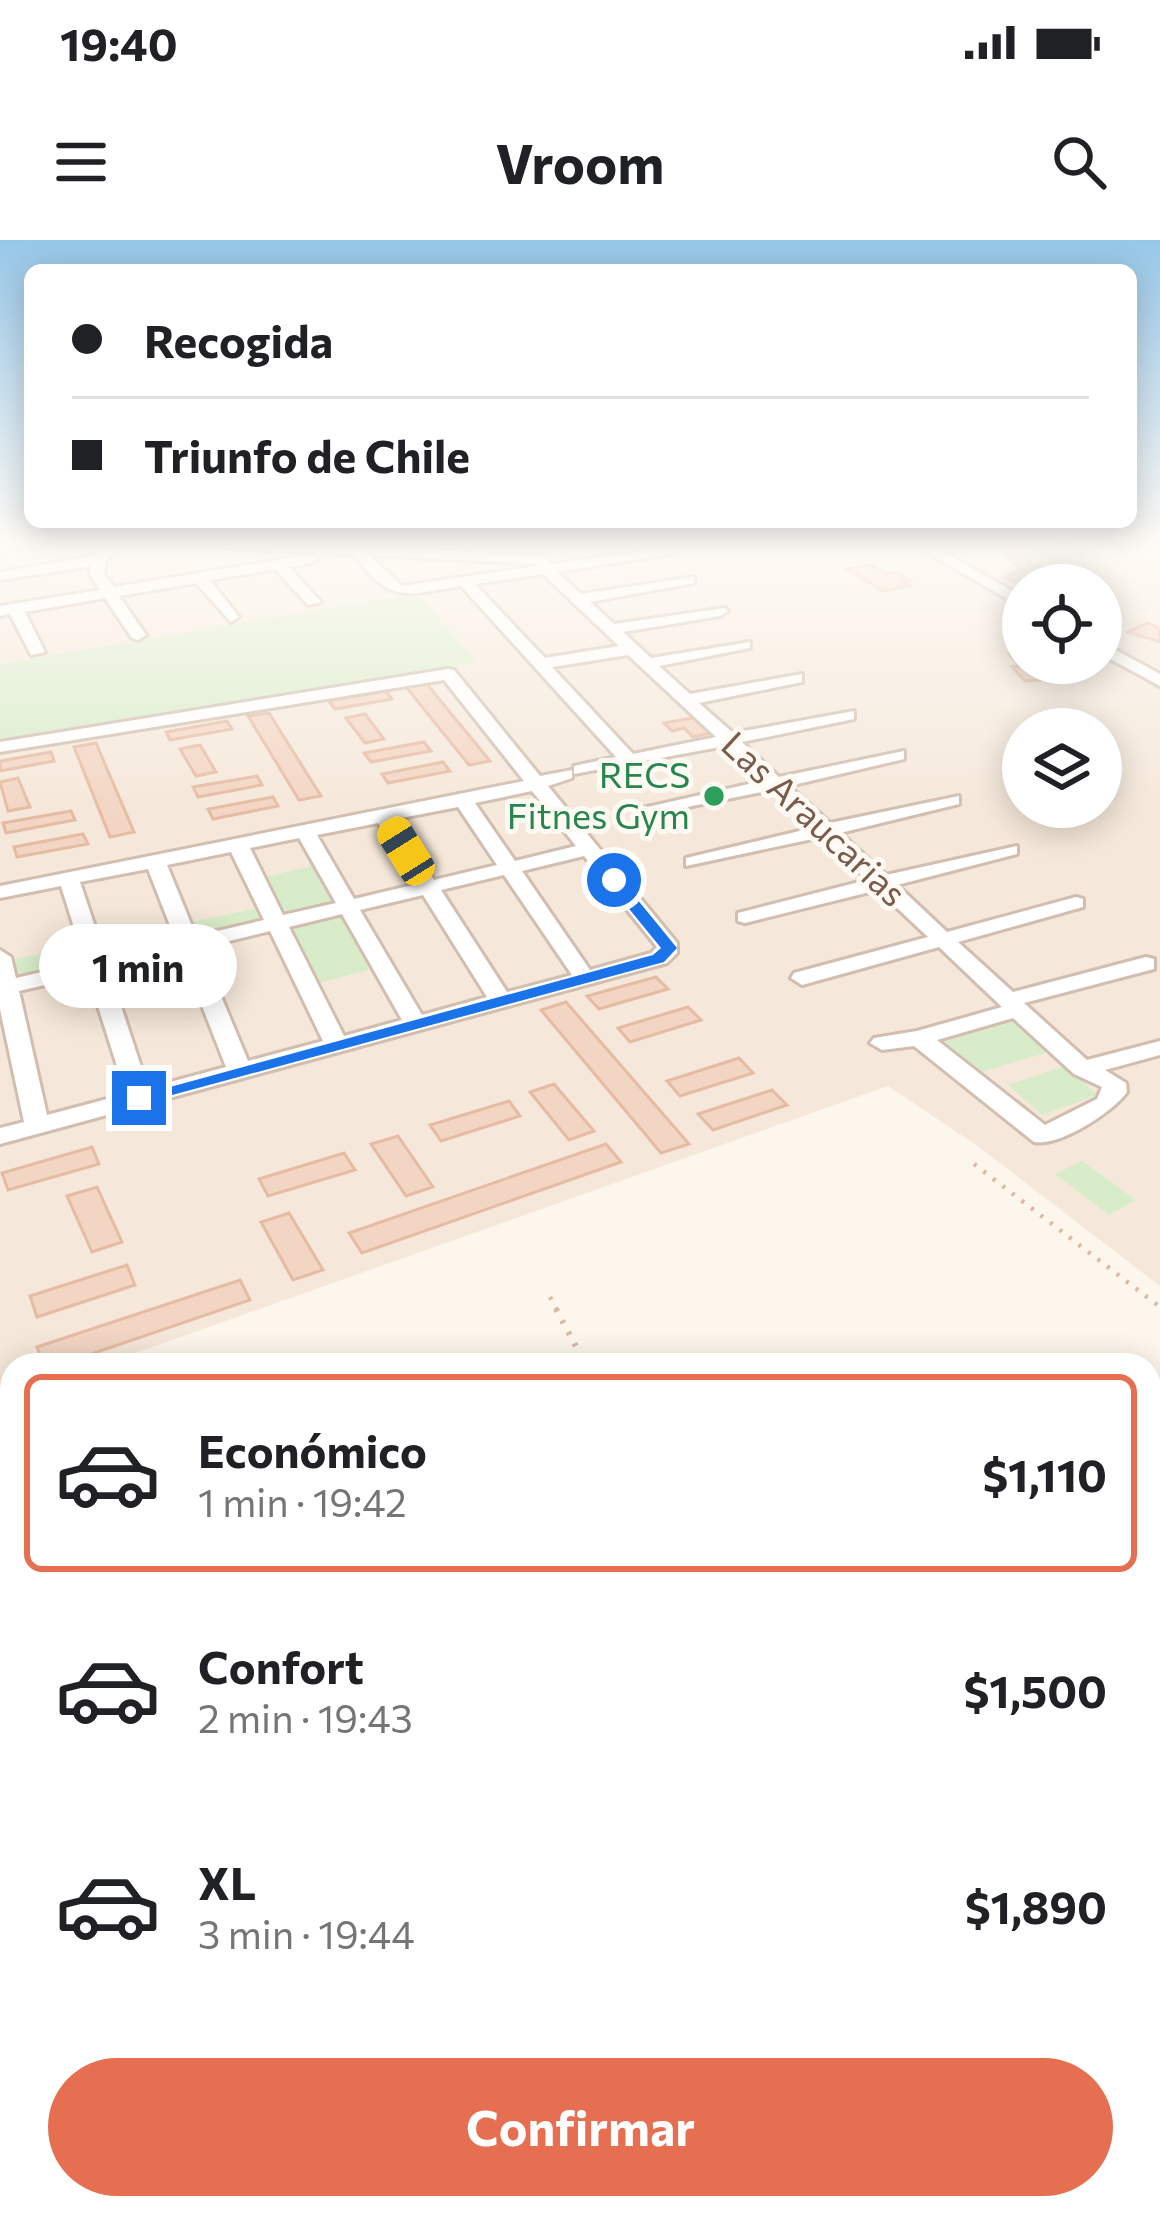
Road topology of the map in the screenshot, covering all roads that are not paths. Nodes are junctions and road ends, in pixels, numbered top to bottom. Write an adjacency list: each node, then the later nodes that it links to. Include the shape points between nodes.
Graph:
1 (22, 631): 7 (street)
2 (135, 631): 5 (street)
3 (511, 631): 10 (street)
4 (614, 631): 8 (street, Las Araucarias)
5 (138, 635)
6 (744, 645): 8 (street)
7 (37, 652)
8 (640, 656): 10 (street); 13 (street, Las Araucarias)
9 (1122, 659): 12 (street)
10 (541, 664): 18 (street)
11 (796, 678): 13 (street)
12 (1160, 681)
13 (687, 700): 15 (street, Las Araucarias)
14 (848, 715): 15 (street)
15 (730, 740): 18 (street); 19 (street, Las Araucarias)
16 (0, 747): 20 (street, via 436,673 448,674)
17 (898, 755): 19 (street)
18 (629, 760): 20 (street)
19 (776, 783): 23 (street); 25 (street, Las Araucarias)
20 (537, 784): 21 (street); 28 (street)
21 (463, 800): 24 (street); 32 (street)
22 (952, 800): 25 (street)
23 (650, 812)
24 (384, 816): 26 (street); 35 (street)
25 (826, 830): 31 (street); 34 (street, Las Araucarias)
26 (304, 832): 27 (street); 38 (street)
27 (238, 845): 30 (street); 40 (street)
28 (589, 849): 32 (street); 46 (street, via 670,948)
29 (1010, 850): 34 (street)
30 (155, 862): 33 (street); 42 (street)
31 (694, 862)
32 (509, 868): 35 (street); 46 (street)
33 (69, 879): 36 (street); 45 (street)
34 (882, 882): 39 (street); 41 (street, Las Araucarias)
35 (429, 887): 38 (street); 49 (street)
36 (0, 892)
37 (1076, 903): 41 (street)
38 (348, 906): 40 (street); 51 (street)
39 (745, 917)
40 (277, 923): 42 (street); 54 (street)
41 (944, 940): 47 (street); 50 (street, Las Araucarias)
42 (188, 944): 45 (street); 57 (street)
43 (0, 957): 48 (street)
44 (1146, 964): 50 (street)
45 (97, 966): 48 (street); 58 (street)
46 (585, 978): 49 (street)
47 (802, 978)
48 (3, 988): 59 (street)
49 (501, 1000): 51 (street)
50 (1013, 1005): 52 (street); 56 (street, Las Araucarias)
51 (416, 1024): 54 (street)
52 (919, 1038): 53 (street); 56 (street, Las Araucarias, via 1043,1136 1112,1099 1114,1083)
53 (881, 1043)
54 (337, 1045): 57 (street)
55 (1160, 1048): 56 (street)
56 (1082, 1070)
57 (240, 1071): 58 (street)
58 (139, 1098): 59 (street)
59 (37, 1126): 60 (street)
60 (0, 1136)

